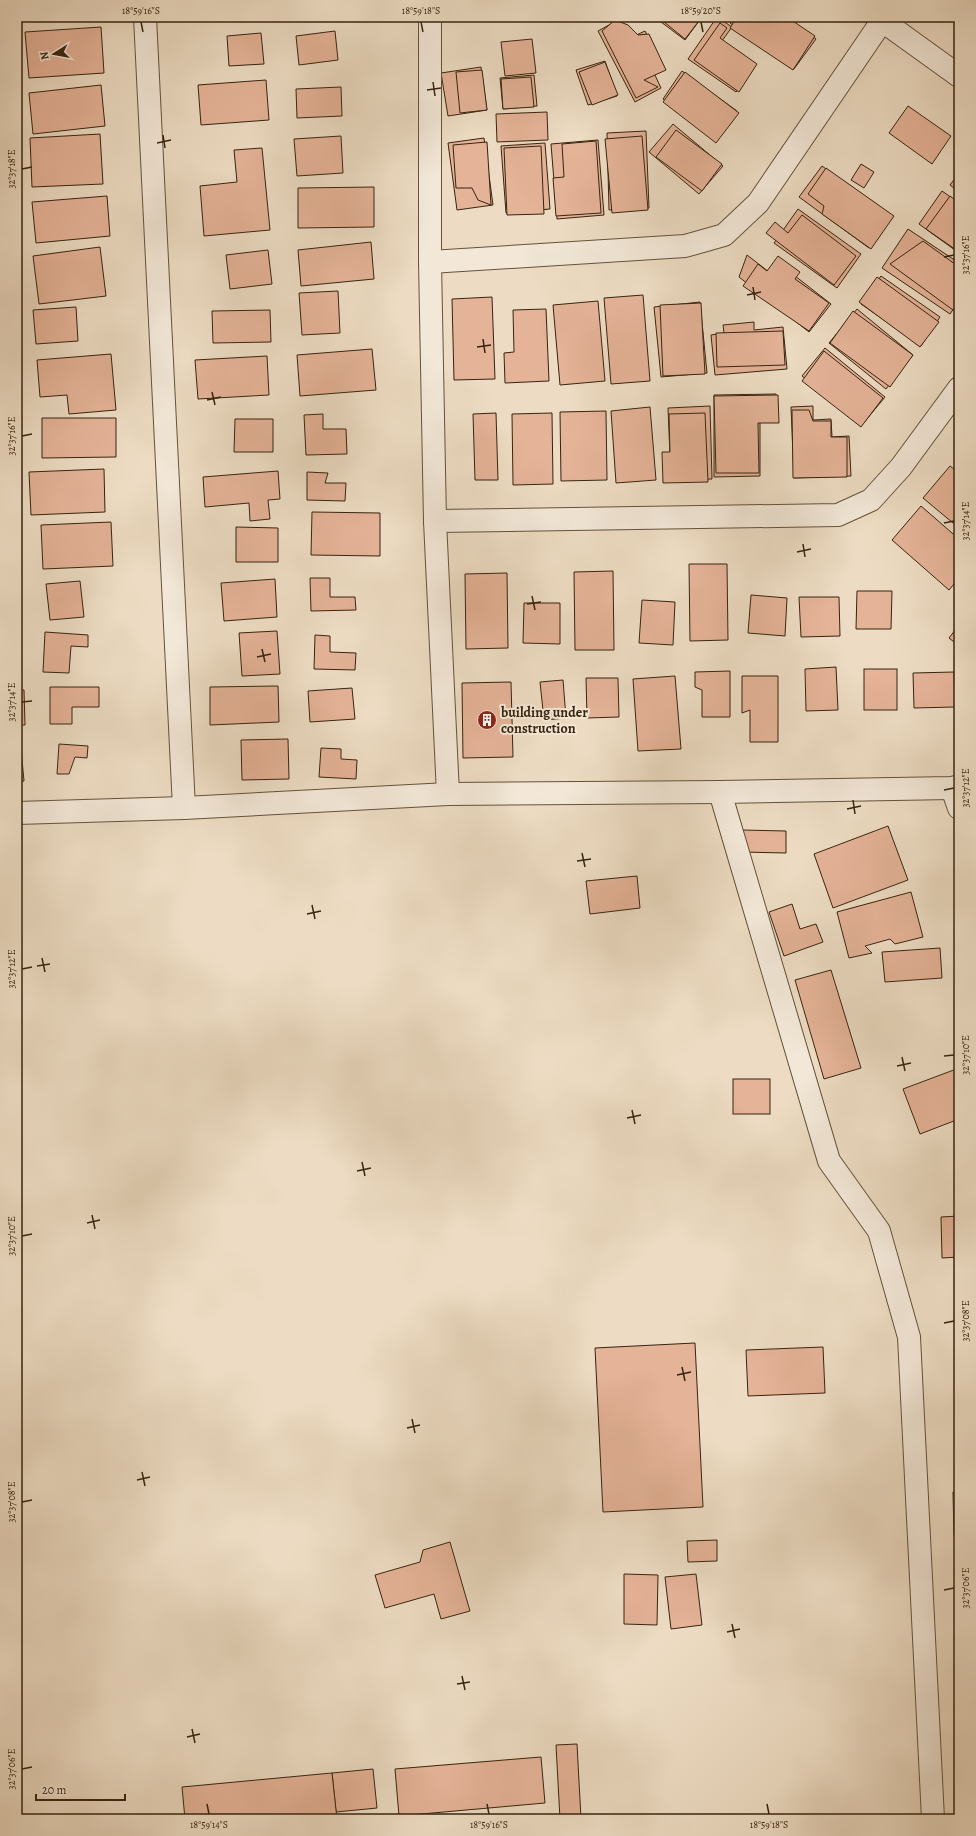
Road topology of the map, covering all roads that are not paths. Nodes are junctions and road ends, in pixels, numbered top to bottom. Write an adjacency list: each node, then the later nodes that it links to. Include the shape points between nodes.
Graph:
1 (145, 17): 11 (street)
2 (430, 17): 5 (street)
3 (879, 19): 4 (street); 5 (street, via 758,203 724,235 685,246)
4 (959, 76)
5 (430, 262): 7 (street)
6 (959, 388): 7 (street, via 901,467 871,500 838,515)
7 (434, 521): 9 (street)
8 (720, 792): 9 (street); 10 (street); 13 (street, via 829,1161 879,1232 909,1336)
9 (448, 794): 11 (street)
10 (957, 794)
11 (184, 808): 12 (street)
12 (17, 813)
13 (933, 1819)

